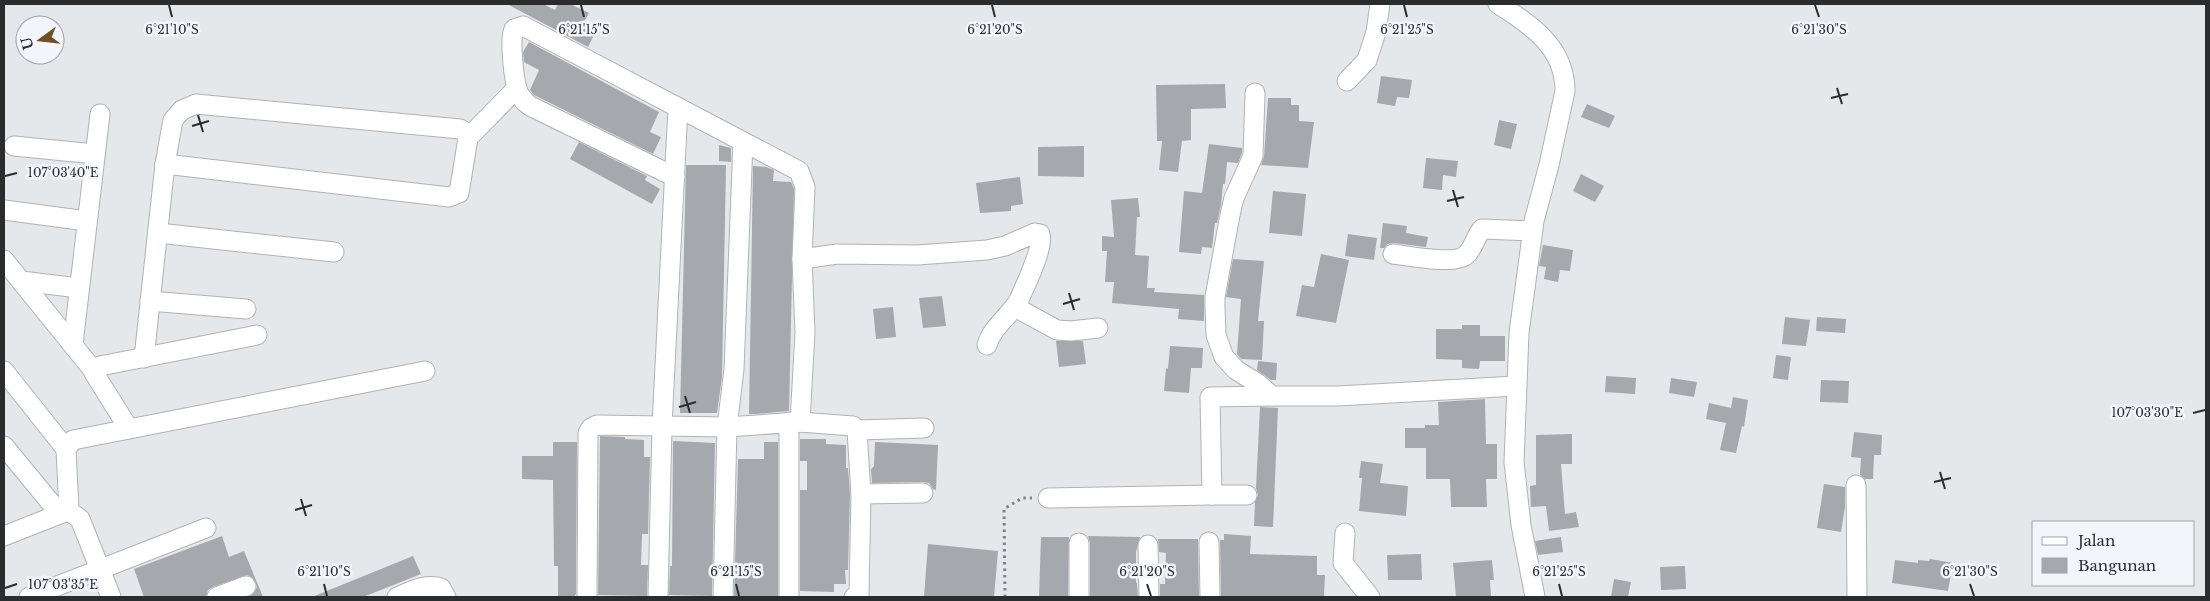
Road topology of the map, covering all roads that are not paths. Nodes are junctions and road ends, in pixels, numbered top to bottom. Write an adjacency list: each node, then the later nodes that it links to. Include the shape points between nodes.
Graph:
1 (1380, 4): 3 (street, via 1367,60)
2 (1498, 4): 16 (street, via 1546,41 1559,57 1564,72 1565,91)
3 (1347, 81)
4 (517, 88): 6 (street, via 512,36 517,26 524,26); 8 (street); 13 (street, via 530,106)
5 (1255, 93): 36 (street, via 1253,156 1230,215 1215,297 1216,335 1224,357 1236,370)
6 (678, 106): 9 (street); 13 (street)
7 (100, 114): 11 (street)
8 (468, 138): 12 (street, via 460,129 196,104 182,110 173,120); 12 (street, via 459,193 455,197)
9 (743, 142): 20 (street, via 795,168 802,176 805,187); 39 (street, via 734,369)
10 (14, 146): 11 (street)
11 (95, 154): 15 (street)
12 (165, 164): 17 (street)
13 (675, 178): 38 (street)
14 (4, 210): 15 (street)
15 (87, 221): 23 (street)
16 (1533, 231): 19 (street, via 1482,229 1468,254 1457,260); 35 (street, via 1519,334)
17 (158, 233): 18 (street); 24 (street)
18 (334, 252)
19 (1393, 254)
20 (802, 259): 25 (street, via 836,254 916,255 987,250 1040,234 1038,251); 37 (street, via 805,332)
21 (4, 260): 22 (street)
22 (21, 281): 23 (street); 29 (street)
23 (79, 288): 29 (street)
24 (150, 302): 26 (street); 31 (street)
25 (1015, 307): 27 (street, via 1057,330); 30 (street, via 989,336)
26 (246, 309)
27 (1098, 328)
28 (258, 335): 31 (street)
29 (73, 344): 33 (street)
30 (987, 345)
31 (144, 358): 33 (street)
32 (4, 370): 44 (street)
33 (94, 370): 41 (street)
34 (425, 371): 41 (street)
35 (1516, 386): 36 (street, via 1338,396); 74 (street, via 1514,462 1520,526)
36 (1272, 396): 49 (street, via 1210,398)
37 (794, 422): 39 (street); 42 (street, via 853,426); 68 (street)
38 (662, 426): 39 (street); 65 (street, via 597,425 589,430); 66 (street)
39 (728, 427): 67 (street)
40 (924, 428): 42 (street)
41 (128, 429): 44 (street, via 73,440)
42 (857, 430): 47 (street)
43 (4, 446): 51 (street)
44 (66, 449): 51 (street)
45 (1856, 485): 75 (street)
46 (923, 493): 47 (street)
47 (861, 494): 69 (street, via 859,595)
48 (1247, 495): 49 (street)
49 (1212, 496): 50 (street)
50 (1048, 498)
51 (66, 506): 54 (street); 58 (street, via 80,519)
52 (206, 528): 58 (street)
53 (1345, 533): 73 (street, via 1343,563)
54 (4, 536)
55 (1209, 542): 72 (street)
56 (1079, 543): 70 (street)
57 (1148, 545): 71 (street)
58 (100, 569): 60 (street); 61 (street)
59 (246, 586): 62 (street)
60 (29, 597)
61 (111, 597)
62 (217, 597)
63 (398, 597): 64 (street, via 433,585 441,588)
64 (446, 597)
65 (588, 597)
66 (658, 597)
67 (723, 597)
68 (789, 597)
69 (854, 597)
70 (1079, 597)
71 (1148, 597)
72 (1210, 597)
73 (1370, 597)
74 (1534, 597)
75 (1857, 597)

